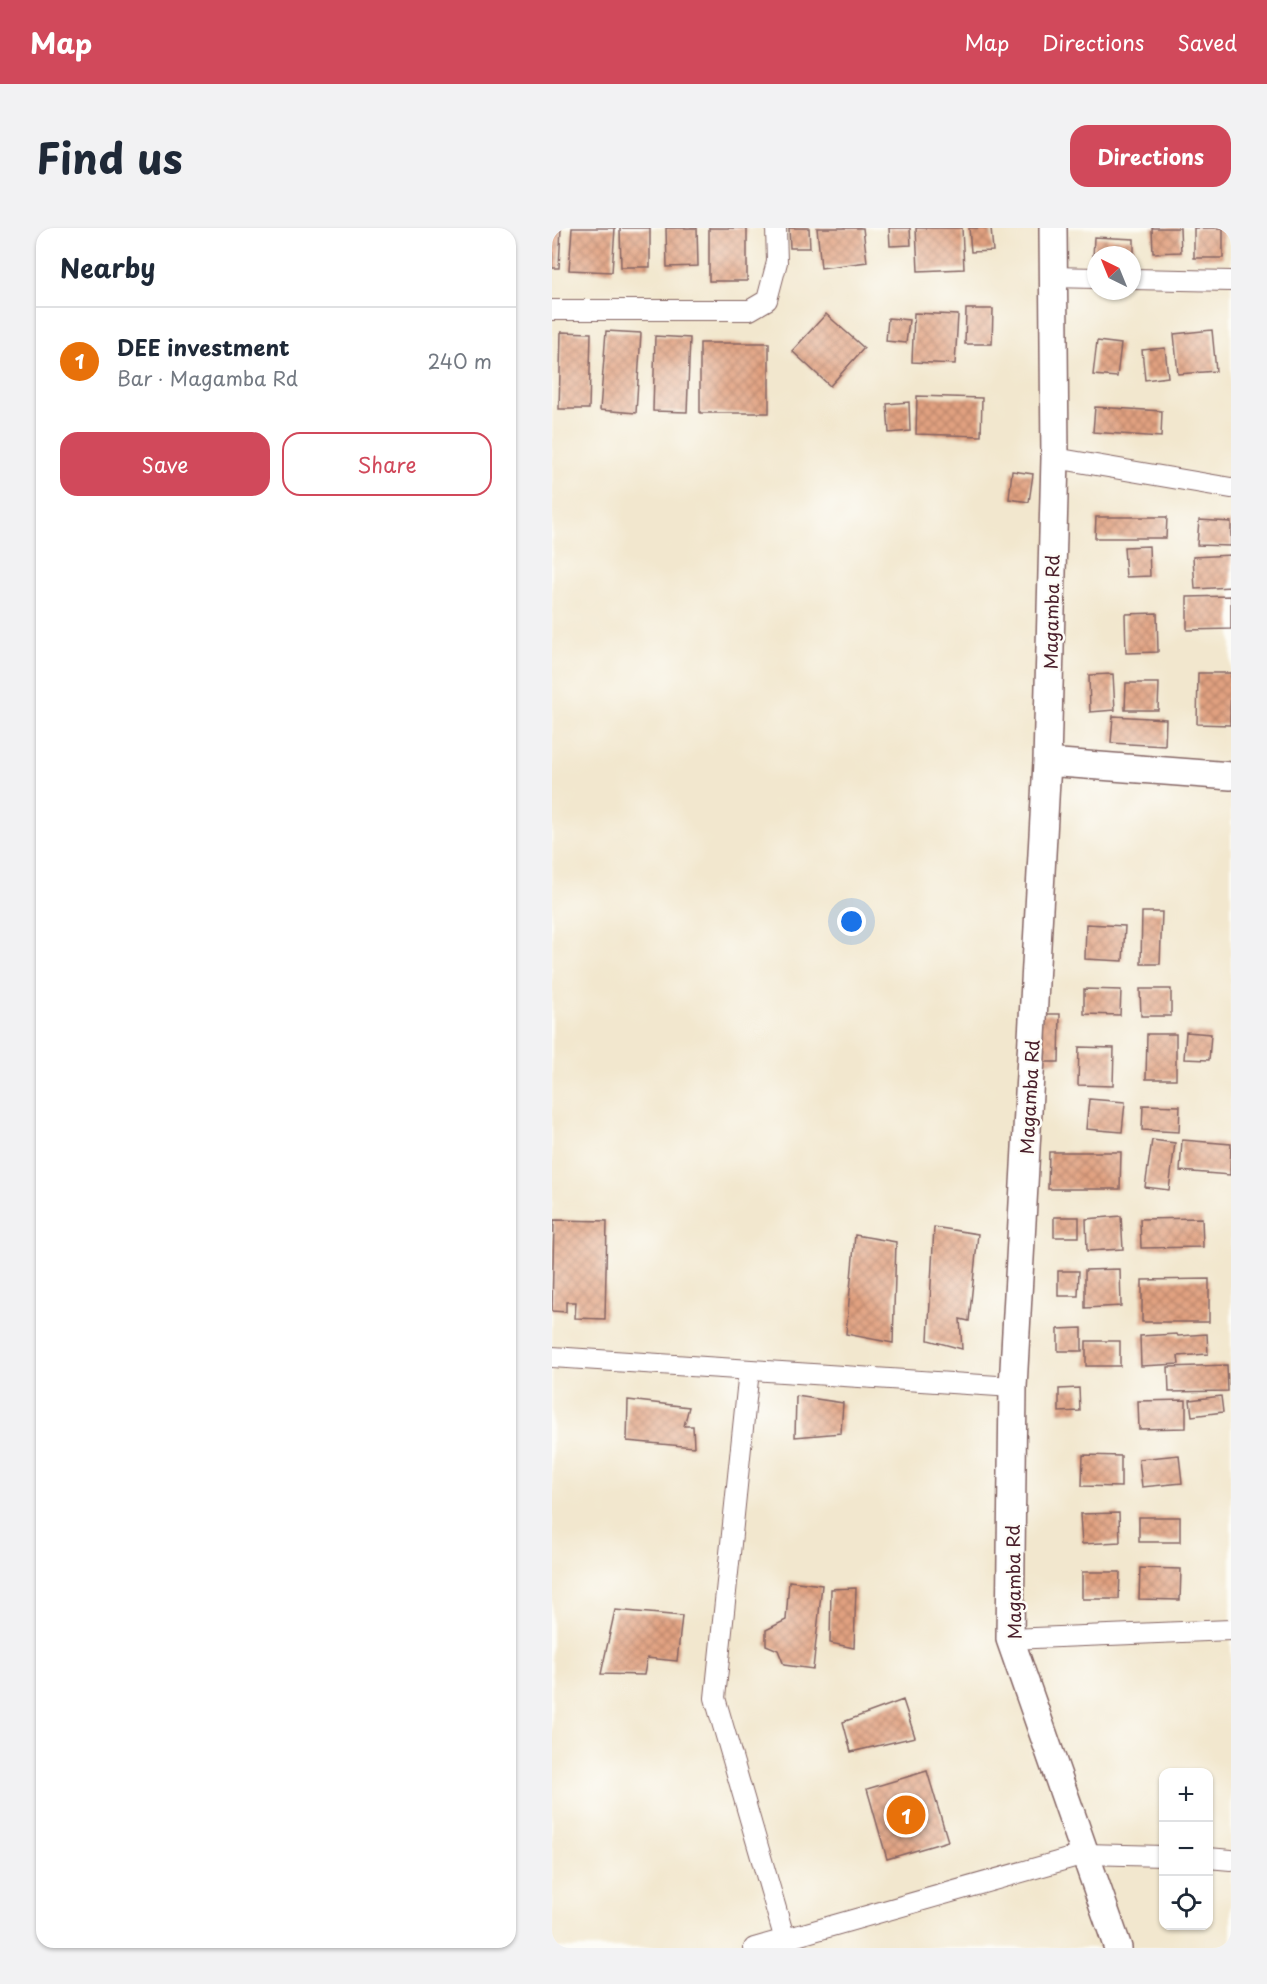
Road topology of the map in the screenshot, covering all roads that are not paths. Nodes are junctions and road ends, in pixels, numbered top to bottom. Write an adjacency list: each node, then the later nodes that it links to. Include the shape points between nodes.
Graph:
1 (776, 228): 7 (street, via 777,262 767,300 750,310)
2 (1053, 228): 3 (street, Magamba Rd)
3 (1052, 277): 4 (street); 8 (street, Magamba Rd)
4 (1087, 278)
5 (1141, 279): 6 (street)
6 (1231, 281)
7 (552, 310)
8 (1055, 458): 9 (street); 10 (street, Magamba Rd)
9 (1231, 488)
10 (1047, 762): 11 (street); 14 (street, Magamba Rd)
11 (1231, 776)
12 (552, 1357): 13 (street)
13 (749, 1370): 14 (street); 21 (street, via 715,1698)
14 (1013, 1387): 16 (street, Magamba Rd)
15 (1231, 1630): 16 (street)
16 (1010, 1639): 17 (street, Magamba Rd)
17 (1085, 1854): 18 (street); 21 (street); 23 (street, Magamba Rd)
18 (1159, 1856)
19 (1213, 1858): 20 (street)
20 (1231, 1860)
21 (785, 1940): 22 (street)
22 (754, 1948)
23 (1118, 1948)

